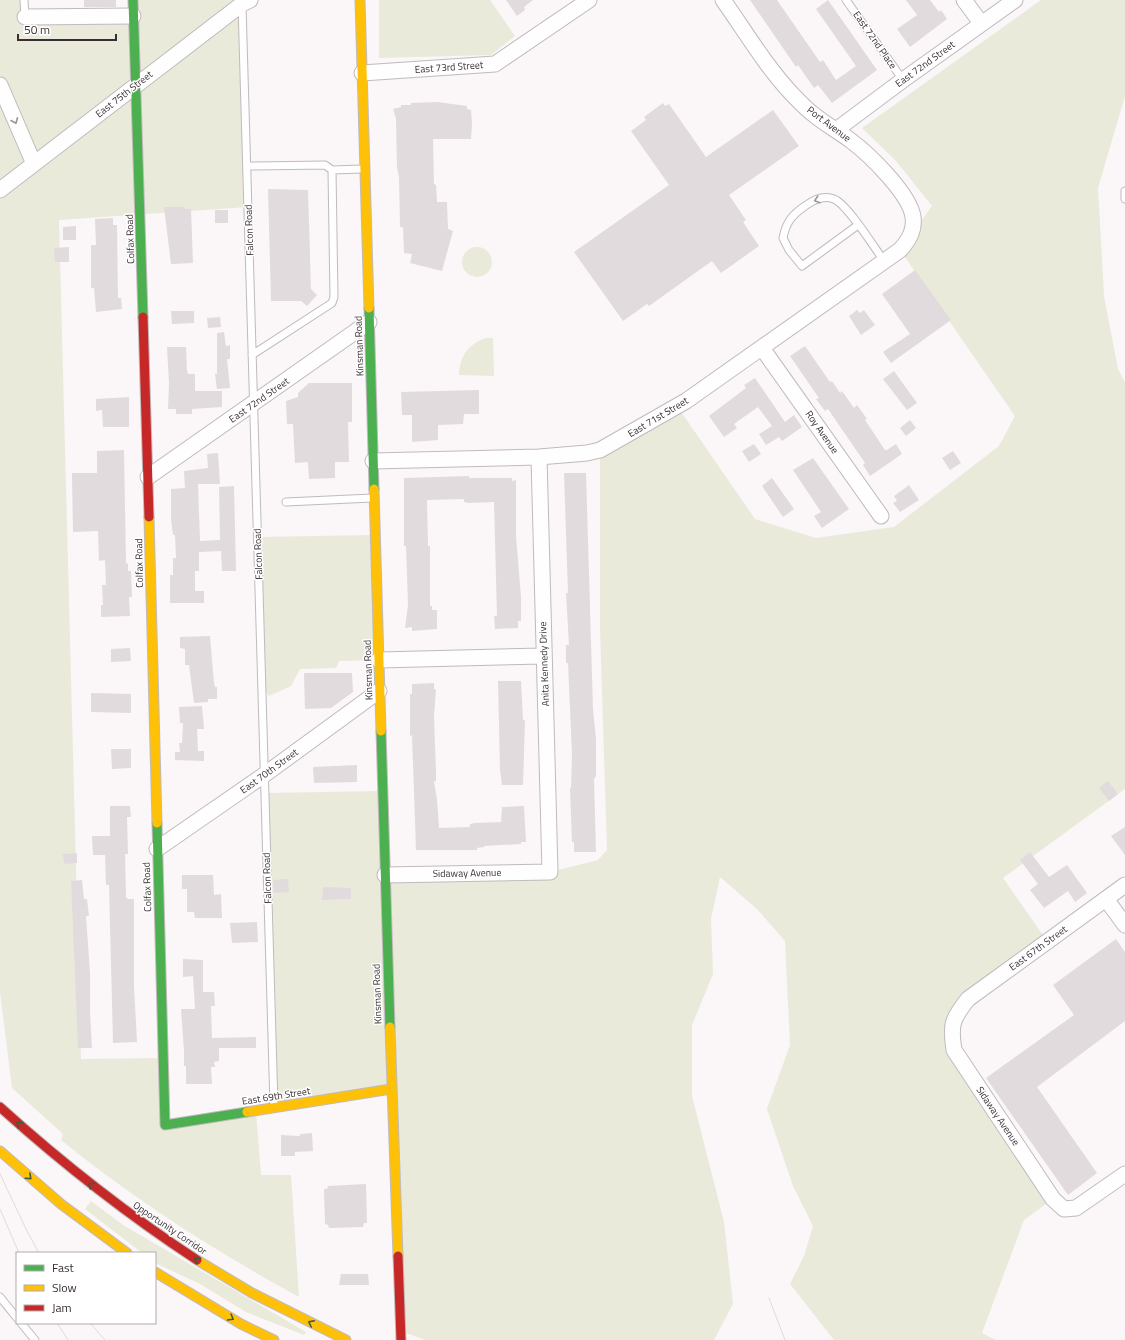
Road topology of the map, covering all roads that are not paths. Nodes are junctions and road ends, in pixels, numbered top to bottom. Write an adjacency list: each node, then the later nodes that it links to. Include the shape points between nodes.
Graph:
1 (24, 0): 11 (lane)
2 (133, 0): 10 (main road, Colfax Road)
3 (360, 0): 13 (main road, Kinsman Road)
4 (589, 0): 13 (street, East 73rd Street, via 495,64)
5 (723, 0): 17 (street, Port Avenue, via 791,93 814,115)
6 (846, 0): 14 (lane, East 72nd Place)
7 (964, 0): 12 (street)
8 (1015, 0): 12 (street, East 72nd Street)
9 (245, 1): 16 (street, East 75th Street); 19 (lane, Falcon Road)
10 (133, 16): 11 (street); 16 (main road, Colfax Road)
11 (25, 17)
12 (981, 23): 14 (street, East 72nd Street)
13 (362, 73): 20 (main road, Kinsman Road)
14 (903, 80): 17 (street, East 72nd Street)
15 (0, 85): 18 (street, one-way to 18)
16 (136, 85): 18 (street, East 75th Street); 34 (main road, Colfax Road)
17 (836, 130): 26 (street, Port Avenue, via 887,175 910,208 913,217 912,230 909,241)
18 (34, 164): 22 (street, East 75th Street)
19 (247, 166): 21 (lane, via 325,165); 30 (lane, Falcon Road)
20 (365, 169): 21 (lane); 28 (main road, Kinsman Road)
21 (332, 170): 30 (lane, via 332,303)
22 (0, 190)
23 (1125, 191): 24 (lane)
24 (1125, 199)
25 (858, 225): 25 (lane, one-way to 25, via 834,199 819,198 788,220 783,238 802,266); 27 (lane)
26 (900, 250): 27 (street, East 71st Street)
27 (884, 261): 29 (street, East 71st Street)
28 (369, 322): 31 (street, East 72nd Street); 33 (main road, Kinsman Road)
29 (762, 348): 32 (street, East 71st Street, via 686,401 600,450); 37 (street, Roy Avenue)
30 (252, 355): 31 (lane, Falcon Road)
31 (254, 403): 34 (street, East 72nd Street); 41 (lane, Falcon Road)
32 (539, 457): 33 (street, East 71st Street); 38 (street, Anita Kennedy Drive)
33 (373, 461): 35 (main road, Kinsman Road)
34 (148, 477): 42 (main road, Colfax Road)
35 (374, 498): 36 (lane); 39 (main road, Kinsman Road)
36 (286, 502)
37 (880, 516)
38 (543, 656): 39 (street); 43 (street, Anita Kennedy Drive)
39 (378, 660): 40 (main road, Kinsman Road)
40 (379, 691): 41 (street, East 70th Street); 44 (main road, Kinsman Road)
41 (264, 775): 42 (street, East 70th Street); 51 (lane, Falcon Road)
42 (157, 850): 52 (main road, Colfax Road)
43 (550, 872): 44 (street, Sidaway Avenue)
44 (384, 875): 49 (main road, Kinsman Road)
45 (1125, 885): 46 (street, East 67th Street)
46 (1106, 899): 47 (street); 48 (street, East 67th Street, via 968,999)
47 (1125, 925)
48 (955, 1015): 54 (street, Sidaway Avenue, via 951,1032 954,1050 1053,1199 1064,1209 1076,1208)
49 (391, 1089): 51 (main road, East 69th Street); 63 (main road, Kinsman Road)
50 (0, 1107): 62 (main road, Opportunity Corridor, one-way to 50, via 273,1304 190,1256 131,1216 58,1159)
51 (274, 1108): 52 (main road, East 69th Street)
52 (165, 1125)
53 (0, 1151): 55 (main road, one-way to 55, via 51,1195)
54 (1125, 1174)
55 (126, 1252)
56 (156, 1273): 61 (main road, one-way to 61, via 241,1324)
57 (0, 1297): 58 (lane)
58 (16, 1317)
59 (22, 1324): 60 (lane)
60 (35, 1340)
61 (274, 1340)
62 (346, 1340)
63 (401, 1340)

